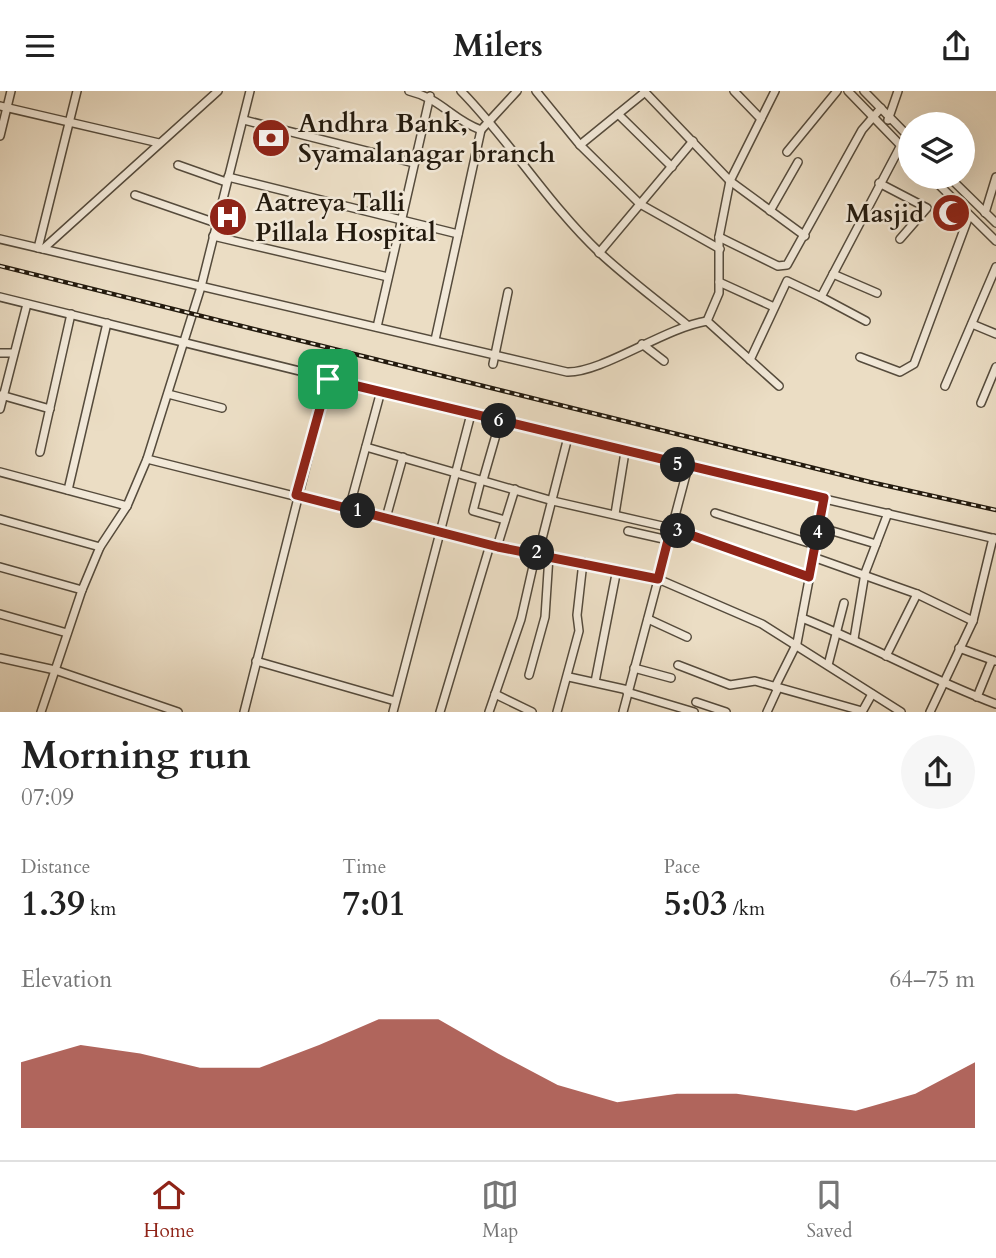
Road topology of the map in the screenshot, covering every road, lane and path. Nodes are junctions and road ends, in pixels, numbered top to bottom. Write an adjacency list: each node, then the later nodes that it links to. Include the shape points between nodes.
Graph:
1 (10, 91): 17 (street)
2 (77, 91): 25 (street)
3 (218, 91): 32 (street)
4 (250, 91): 23 (street)
5 (409, 91): 16 (street)
6 (461, 91): 24 (street)
7 (517, 91): 24 (street)
8 (536, 91): 33 (street)
9 (644, 91): 19 (street); 30 (street)
10 (734, 91): 22 (street)
11 (775, 91): 22 (street)
12 (837, 91): 35 (street)
13 (848, 91): 20 (street)
14 (864, 91): 18 (street)
15 (898, 91): 21 (street)
16 (430, 96): 28 (street, via 466,125); 37 (street)
17 (3, 107): 25 (street); 29 (street)
18 (881, 108): 20 (street); 21 (street)
19 (618, 114): 33 (street); 39 (street)
20 (873, 117): 26 (street); 56 (street)
21 (890, 118): 26 (street); 27 (street)
22 (761, 119): 42 (street)
23 (244, 120): 37 (street); 41 (street)
24 (490, 121): 28 (street); 63 (street, via 536,182)
25 (68, 124): 32 (street); 61 (street)
26 (882, 126): 31 (street)
27 (898, 126)
28 (481, 130): 54 (street)
29 (0, 136)
30 (694, 141): 39 (street); 42 (street)
31 (898, 142)
32 (159, 143): 61 (street)
33 (580, 145): 47 (street)
34 (898, 150): 43 (street)
35 (786, 152)
36 (798, 162): 48 (street)
37 (414, 163): 51 (street)
38 (178, 165): 41 (street)
39 (672, 167): 47 (street)
40 (996, 177): 49 (street)
41 (227, 179): 51 (street); 52 (street)
42 (730, 181): 48 (street); 57 (street)
43 (879, 183): 59 (street, via 927,208); 65 (street)
44 (943, 189): 50 (street)
45 (961, 189): 49 (street)
46 (135, 195): 52 (street)
47 (640, 204): 62 (street); 63 (street)
48 (770, 212): 56 (street)
49 (985, 213): 53 (street)
50 (969, 216): 60 (street); 89 (street, via 914,364 900,372)
51 (400, 218): 54 (street); 66 (street)
52 (216, 223): 55 (street)
53 (996, 223)
54 (458, 234): 83 (street)
55 (213, 236): 66 (street); 68 (street)
56 (805, 236): 57 (street, via 783,267)
57 (719, 237): 62 (street)
58 (0, 239): 61 (street)
59 (900, 239)
60 (996, 241)
61 (41, 249): 68 (street)
62 (720, 249): 67 (street)
63 (600, 253): 79 (street)
64 (996, 267): 80 (street)
65 (832, 274): 70 (street); 72 (street)
66 (388, 277): 81 (street)
67 (719, 282): 74 (street); 76 (street)
68 (201, 287): 81 (street); 84 (street)
69 (508, 292): 88 (street)
70 (877, 293)
71 (0, 297): 73 (street)
72 (821, 297): 74 (street, via 787,281); 77 (street)
73 (27, 304): 75 (street); 87 (street)
74 (774, 307): 90 (street)
75 (71, 314): 78 (street); 103 (street)
76 (707, 321): 79 (street); 90 (street)
77 (866, 321)
78 (107, 323): 84 (street); 117 (street)
79 (686, 324): 85 (street)
80 (972, 324): 82 (street); 96 (street)
81 (377, 327): 83 (street)
82 (996, 334)
83 (435, 340): 88 (street)
84 (185, 342): 94 (street); 98 (street)
85 (642, 344): 88 (street, via 576,372); 91 (street)
86 (0, 353): 87 (street)
87 (13, 353): 99 (street)
88 (496, 355): 92 (street)
89 (860, 357)
90 (750, 360): 95 (street)
91 (664, 361)
92 (493, 364)
93 (996, 367): 100 (street)
94 (328, 379): 97 (street); 118 (street)
95 (779, 386)
96 (945, 386)
97 (381, 391): 104 (street); 107 (street)
98 (168, 394): 101 (street); 111 (street)
99 (2, 396): 102 (street); 103 (street)
100 (981, 403)
101 (222, 408)
102 (0, 409)
103 (50, 409): 108 (street)
104 (471, 414): 105 (street); 114 (street)
105 (500, 421): 106 (street); 115 (street)
106 (568, 437): 109 (street); 120 (street)
107 (366, 447): 110 (street); 122 (street)
108 (40, 452)
109 (625, 452): 112 (street); 125 (street)
110 (403, 457): 114 (street); 126 (street)
111 (147, 459): 118 (street); 121 (street)
112 (688, 467): 119 (street); 130 (street)
113 (0, 472): 117 (street)
114 (456, 474): 115 (street); 132 (street)
115 (482, 480): 116 (street); 128 (street, via 473,511)
116 (515, 489): 120 (street); 128 (street)
117 (68, 490): 121 (street)
118 (296, 495): 122 (street); 164 (street)
119 (824, 498): 124 (street); 129 (street)
120 (553, 501): 125 (street); 134 (street)
121 (127, 506): 139 (street)
122 (349, 509): 126 (street)
123 (715, 513): 137 (street)
124 (888, 513): 133 (street); 136 (street)
125 (615, 514): 130 (street)
126 (386, 518): 132 (street)
127 (0, 519): 139 (street)
128 (505, 520): 138 (street)
129 (819, 527): 136 (street); 137 (street)
130 (671, 528): 135 (street); 147 (street)
131 (628, 531): 135 (street)
132 (441, 533): 138 (street); 180 (street)
133 (995, 538): 155 (street)
134 (542, 540)
135 (668, 540): 148 (street)
136 (876, 544): 146 (street)
137 (815, 545): 142 (street)
138 (494, 546): 140 (street); 187 (street)
139 (100, 547): 149 (street)
140 (536, 553): 141 (street); 177 (street, via 521,618)
141 (550, 556): 143 (street); 170 (street, via 545,617)
142 (813, 557): 146 (street); 147 (street)
143 (583, 562): 145 (street); 171 (street, via 579,631)
144 (0, 568): 149 (street)
145 (617, 569): 148 (street); 173 (street)
146 (865, 573): 150 (street); 159 (street)
147 (809, 577): 153 (street)
148 (658, 579): 154 (street); 160 (street)
149 (82, 590): 157 (street)
150 (917, 594): 155 (street); 162 (street)
151 (844, 603): 156 (street)
152 (0, 614): 157 (street)
153 (802, 618): 156 (street); 160 (street)
154 (648, 619): 158 (street); 168 (street)
155 (973, 621): 161 (street)
156 (839, 632): 159 (street); 167 (street)
157 (67, 633): 169 (street)
158 (687, 636)
159 (854, 639): 162 (street)
160 (797, 643): 167 (street); 175 (street)
161 (959, 648): 165 (street); 174 (street)
162 (886, 656): 174 (street)
163 (0, 658): 169 (street)
164 (256, 661): 180 (street); 185 (street)
165 (994, 661): 179 (street)
166 (678, 664): 175 (street, via 730,685 755,681)
167 (828, 665): 178 (street)
168 (634, 668): 172 (street); 176 (street)
169 (55, 670): 183 (street); 184 (street)
170 (529, 675)
171 (569, 677): 173 (street); 190 (street)
172 (671, 678)
173 (595, 683): 176 (street)
174 (943, 685): 179 (street); 197 (street)
175 (777, 688): 194 (street); 195 (street)
176 (628, 691): 191 (street); 192 (street)
177 (495, 694): 188 (street); 189 (street)
178 (872, 694): 195 (street); 196 (street)
179 (976, 697): 182 (street)
180 (396, 701): 186 (street)
181 (696, 702): 193 (street)
182 (996, 704)
183 (41, 712)
184 (178, 712)
185 (245, 712)
186 (393, 712)
187 (440, 712)
188 (489, 712)
189 (532, 712)
190 (556, 712)
191 (623, 712)
192 (694, 712)
193 (726, 712)
194 (767, 712)
195 (862, 712)
196 (901, 712)
197 (930, 712)

